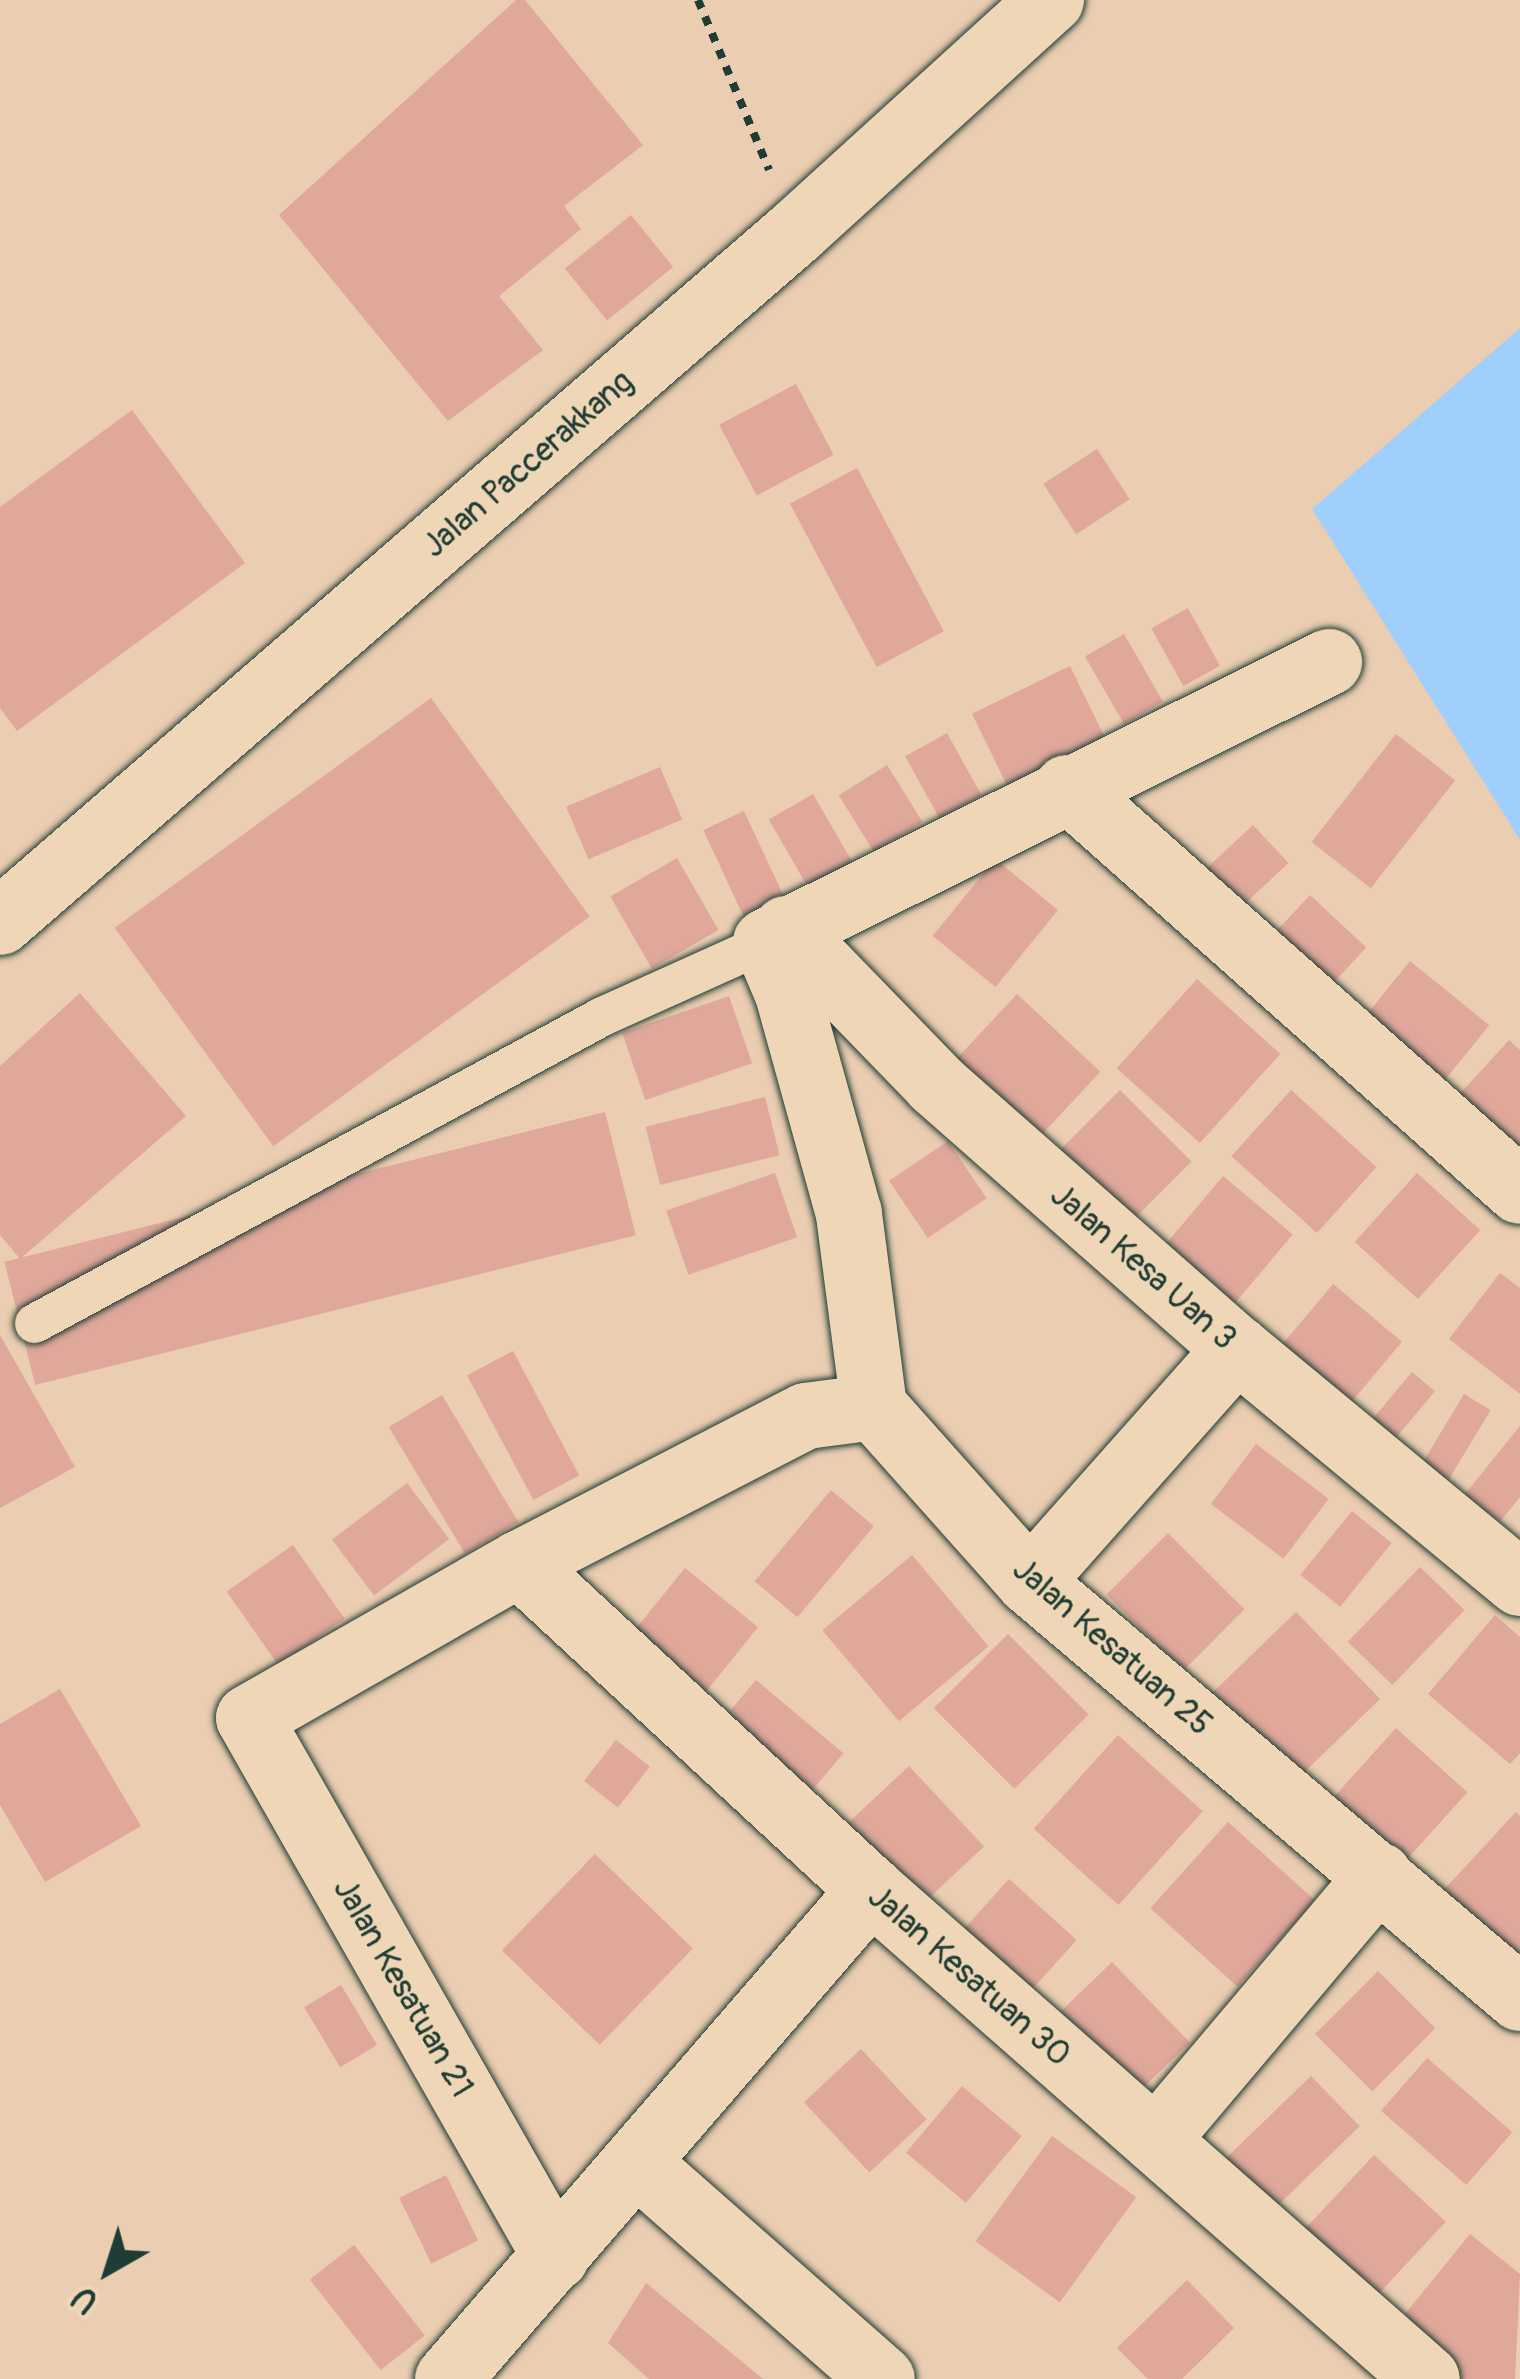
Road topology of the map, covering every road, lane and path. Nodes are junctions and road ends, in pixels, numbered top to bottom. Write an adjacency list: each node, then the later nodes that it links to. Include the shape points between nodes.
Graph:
1 (698, 0): 3 (path)
2 (1051, 0): 3 (street, Jalan Paccerakkang)
3 (796, 232): 6 (street, Jalan Paccerakkang)
4 (1329, 662): 5 (street)
5 (1067, 788): 7 (street); 8 (street)
6 (0, 922)
7 (776, 936): 9 (lane, via 602,1016); 10 (street, Jalan Kesa Uan 3); 11 (street, via 849,1214)
8 (1520, 1191)
9 (34, 1323)
10 (1237, 1349): 13 (street, Jalan Kesa Uan 3); 14 (street)
11 (874, 1407): 12 (street, via 806,1416); 14 (street, Jalan Kesatuan 25)
12 (519, 1564): 16 (street, Jalan Kesatuan 30); 20 (street, Jalan Kesatuan 21, via 249,1718)
13 (1519, 1581)
14 (1030, 1582): 15 (street, Jalan Kesatuan 25)
15 (1378, 1876): 17 (street, Jalan Kesatuan 25); 18 (street)
16 (871, 1890): 18 (street, Jalan Kesatuan 30); 19 (street)
17 (1520, 1998)
18 (1156, 2140): 23 (street, Jalan Kesatuan 30)
19 (638, 2164): 20 (street); 22 (street)
20 (556, 2257): 21 (street)
21 (448, 2379)
22 (882, 2379)
23 (1427, 2379)

